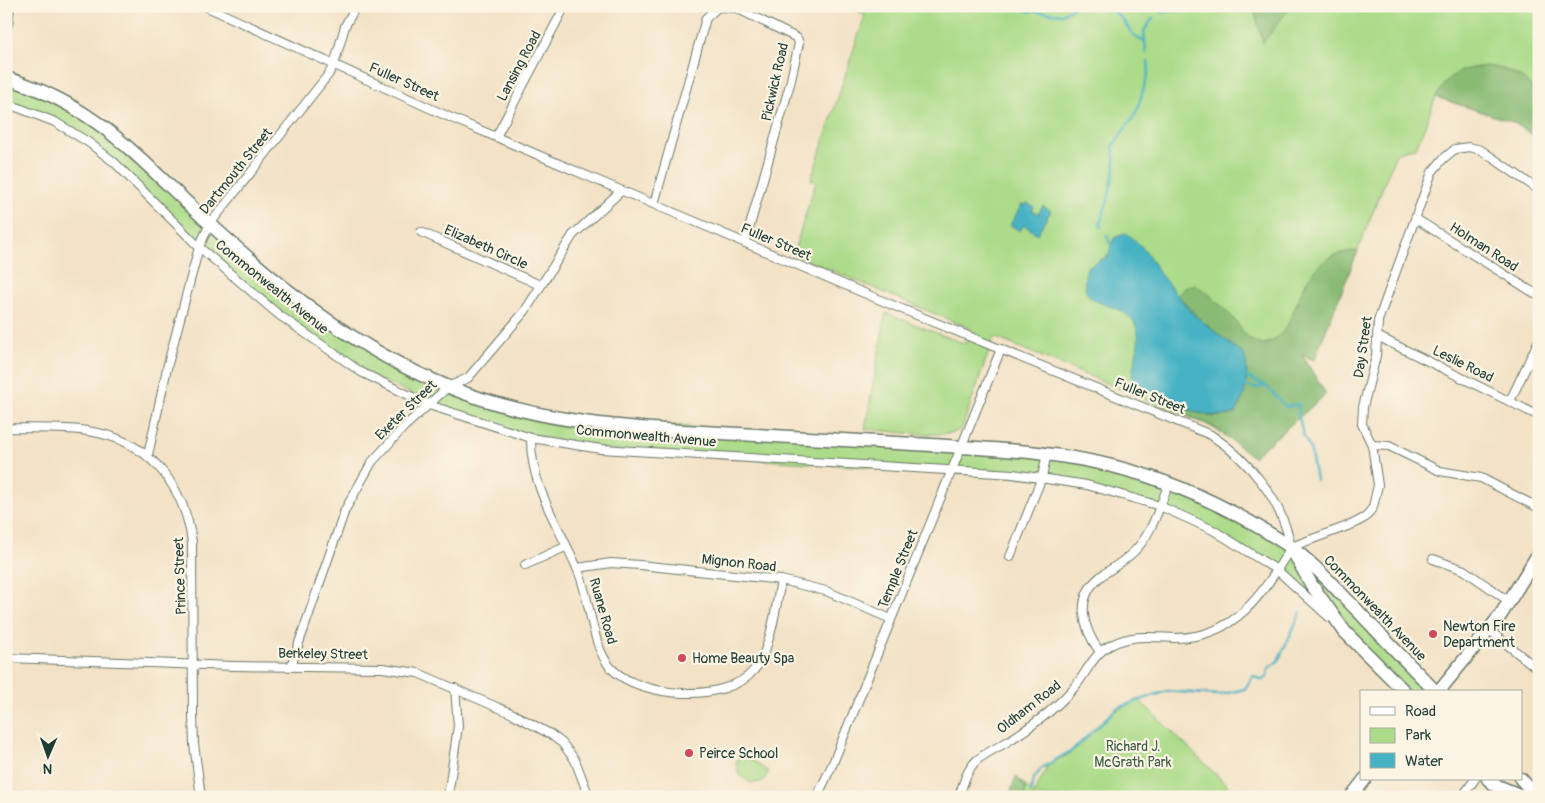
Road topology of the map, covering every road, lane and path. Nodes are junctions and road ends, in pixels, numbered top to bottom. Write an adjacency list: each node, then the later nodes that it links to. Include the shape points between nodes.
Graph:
1 (8, 6): 5 (main road)
2 (205, 6): 6 (street, Fuller Street)
3 (356, 6): 6 (street, Dartmouth Street, via 345,26)
4 (565, 6): 9 (street, Lansing Road)
5 (6, 24)
6 (334, 65): 9 (street, Fuller Street); 14 (street, Dartmouth Street)
7 (6, 78): 14 (main road, Commonwealth Avenue, via 52,96 94,119)
8 (6, 103): 17 (street, Commonwealth Avenue, via 55,122 88,142 114,162)
9 (496, 137): 10 (street, Fuller Street)
10 (621, 190): 12 (street, Fuller Street); 18 (street, Exeter Street, via 573,235)
11 (1539, 190): 13 (street, Day Street, via 1481,150 1469,147 1455,149 1432,172)
12 (654, 204): 16 (street, Fuller Street); 16 (street, Pickwick Road, via 706,18 718,7 736,8 797,38 800,43)
13 (1416, 219): 19 (street, Holman Road); 20 (street, Day Street, via 1381,310)
14 (210, 224): 17 (street, Dartmouth Street); 23 (main road, Commonwealth Avenue, via 316,313 354,340)
15 (421, 232): 18 (street, Elizabeth Circle)
16 (745, 243): 22 (street, Fuller Street)
17 (199, 247): 25 (street, Commonwealth Avenue, via 280,315 331,352 361,372); 32 (street, Dartmouth Street)
18 (540, 285): 23 (street, Exeter Street, via 513,328 468,378)
19 (1539, 296)
20 (1376, 336): 24 (street, Leslie Road); 29 (street, Day Street, via 1376,356 1362,408 1362,424)
21 (1539, 340): 24 (street)
22 (1001, 349): 30 (street, Temple Street); 39 (street, Fuller Street, via 1194,427 1228,446 1242,457 1265,487 1288,531)
23 (448, 387): 25 (street, Exeter Street); 30 (main road, Commonwealth Avenue, via 521,411 599,424)
24 (1510, 401): 26 (street, Leslie Road)
25 (429, 405): 28 (street, Commonwealth Avenue); 55 (street, Exeter Street, via 372,462 345,510)
26 (1539, 416)
27 (6, 428): 32 (street, Prince Street, via 90,431 120,440)
28 (531, 438): 33 (street, Commonwealth Avenue, via 618,451); 38 (street, Ruane Road, via 530,458 534,472)
29 (1372, 445): 37 (street, via 1389,446 1440,471 1481,478); 39 (street, Day Street, via 1378,485 1373,507 1366,517)
30 (962, 447): 31 (main road, Commonwealth Avenue); 33 (street, Temple Street)
31 (1047, 453): 34 (street); 35 (main road, Commonwealth Avenue, via 1118,467)
32 (148, 455): 54 (street, Prince Street, via 179,494 190,524 194,576)
33 (952, 471): 34 (street, Commonwealth Avenue); 49 (street, Temple Street)
34 (1042, 477): 36 (street, Commonwealth Avenue, via 1094,486); 41 (street)
35 (1169, 484): 36 (street); 39 (main road, Commonwealth Avenue, via 1218,505)
36 (1160, 506): 46 (street, Commonwealth Avenue, via 1237,543); 52 (street, via 1141,544 1099,577 1087,594 1083,618 1089,636)
37 (1539, 508)
38 (565, 546): 43 (street); 44 (street, Ruane Road)
39 (1290, 547): 46 (street, Oldham Road); 51 (main road, Commonwealth Avenue, via 1315,591); 59 (main road, Commonwealth Avenue, via 1320,572)
40 (1539, 553): 45 (main road)
41 (1010, 557)
42 (1433, 559): 48 (street, via 1464,570)
43 (525, 565)
44 (577, 568): 47 (street, Mignon Road, via 640,565); 47 (street, Ruane Road, via 599,648 609,666 638,685 689,692 731,687 755,670 764,650)
45 (1535, 569): 48 (main road)
46 (1277, 570): 51 (street, Commonwealth Avenue); 52 (street, Oldham Road, via 1256,600 1222,628 1192,636 1140,636 1112,644)
47 (781, 580): 49 (street, Mignon Road, via 826,591)
48 (1510, 602): 50 (main road)
49 (891, 619): 68 (street, Temple Street)
50 (1489, 630): 56 (street); 60 (main road)
51 (1345, 632): 58 (main road, Commonwealth Avenue)
52 (1100, 652): 69 (street, Oldham Road, via 1077,684 1052,709 977,760 966,775)
53 (6, 658): 54 (street, Berkeley Street)
54 (192, 664): 55 (street, Berkeley Street); 65 (street, Prince Street, via 194,744)
55 (291, 666): 57 (street, Berkeley Street, via 401,669)
56 (1539, 670)
57 (455, 688): 66 (street, via 458,726); 67 (street, Berkeley Street, via 528,721 557,739 575,760)
58 (1403, 690)
59 (1435, 690)
60 (1439, 690)
61 (1364, 780): 70 (main road)
62 (1474, 780): 71 (street)
63 (1522, 780): 74 (main road)
64 (1492, 782): 72 (street); 73 (main road)
65 (201, 797)
66 (448, 797)
67 (589, 797)
68 (817, 797)
69 (959, 797)
70 (1351, 797)
71 (1462, 797)
72 (1504, 797)
73 (1524, 797)
74 (1538, 797)

